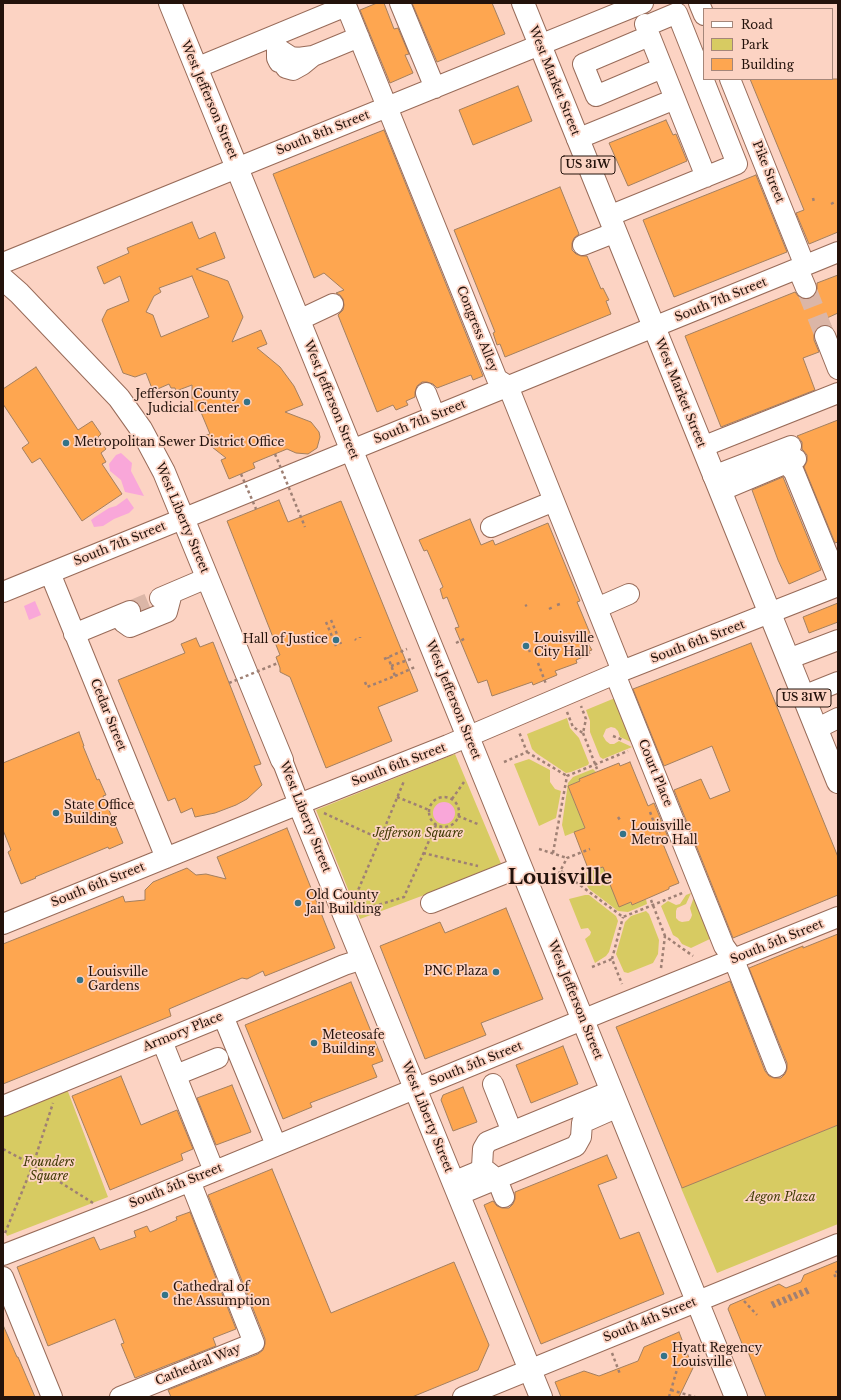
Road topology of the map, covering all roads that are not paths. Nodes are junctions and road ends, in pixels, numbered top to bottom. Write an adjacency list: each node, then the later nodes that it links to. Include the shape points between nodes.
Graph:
1 (170, 3): 13 (main road, West Jefferson Street)
2 (400, 3): 18 (street)
3 (523, 3): 11 (main road, West Market Street / US 31W)
4 (699, 3): 8 (street)
5 (346, 4): 10 (street, Congress Alley); 12 (street)
6 (640, 4): 7 (street, South 8th Street); 9 (street)
7 (608, 10): 11 (street, South 8th Street)
8 (703, 13)
9 (648, 31): 14 (street); 14 (street, via 583,64 596,96); 15 (street, via 677,12)
10 (359, 37): 12 (street, via 313,56 293,70); 20 (street, Congress Alley)
11 (540, 45): 18 (street, South 8th Street); 21 (main road, West Market Street / US 31W)
12 (279, 53): 13 (street)
13 (196, 68): 22 (main road, West Jefferson Street)
14 (662, 68): 19 (street)
15 (703, 78)
16 (704, 80): 23 (street, via 737,164)
17 (730, 80): 28 (street, Pike Street)
18 (435, 88): 20 (street, South 8th Street)
19 (675, 99): 21 (street); 23 (street)
20 (387, 107): 22 (street, South 8th Street); 36 (street, Congress Alley, via 497,379)
21 (578, 138): 24 (main road, West Market Street / US 31W)
22 (238, 168): 27 (street, South 8th Street); 32 (main road, West Jefferson Street)
23 (706, 177): 24 (street)
24 (612, 224): 25 (street); 33 (main road, West Market Street / US 31W)
25 (583, 245)
26 (838, 252): 28 (street, South 7th Street)
27 (3, 263)
28 (801, 267): 30 (street, Pike Street); 33 (street, South 7th Street)
29 (3, 279): 45 (main road, West Liberty Street, via 119,398 141,428 164,472)
30 (806, 288)
31 (334, 304): 32 (street)
32 (299, 320): 41 (main road, West Jefferson Street)
33 (653, 328): 36 (street, South 7th Street); 40 (main road, West Market Street / US 31W)
34 (825, 336): 35 (street)
35 (838, 369)
36 (508, 386): 39 (street, South 7th Street); 44 (street, Congress Alley)
37 (426, 393): 39 (street)
38 (838, 393): 40 (street)
39 (435, 416): 41 (street, South 7th Street)
40 (702, 447): 43 (main road, West Market Street / US 31W)
41 (351, 450): 45 (street, South 7th Street); 63 (main road, West Jefferson Street)
42 (791, 456): 43 (street); 43 (street, via 765,456); 49 (street, via 794,472)
43 (717, 483): 54 (main road, West Market Street / US 31W)
44 (554, 501): 46 (street); 53 (street, Congress Alley)
45 (183, 519): 47 (street, South 7th Street); 48 (main road, West Liberty Street)
46 (491, 527)
47 (50, 573): 52 (street, South 7th Street); 55 (street, Cedar Street)
48 (207, 578): 55 (street, via 160,598 167,612 130,627 125,614); 64 (main road, West Liberty Street)
49 (838, 580)
50 (838, 586): 54 (street, South 6th Street)
51 (627, 590): 53 (street)
52 (3, 592)
53 (595, 603): 58 (street, Congress Alley)
54 (770, 614): 57 (main road, West Market Street / US 31W); 58 (street, South 6th Street)
55 (74, 634): 67 (street, Cedar Street)
56 (838, 640): 57 (street)
57 (788, 660): 60 (main road, West Market Street / US 31W)
58 (619, 673): 63 (street, South 6th Street); 73 (street, Court Place, via 643,744 724,946)
59 (838, 682): 60 (street)
60 (803, 696): 62 (main road, West Market Street / US 31W)
61 (838, 718): 62 (street)
62 (816, 729): 65 (main road, West Market Street / US 31W)
63 (468, 737): 66 (street, South 6th Street); 68 (main road, West Jefferson Street)
64 (282, 760): 66 (street, West Liberty Street)
65 (838, 782)
66 (300, 804): 67 (street, South 6th Street); 72 (main road, West Liberty Street)
67 (166, 858): 71 (street, South 6th Street)
68 (521, 867): 69 (street); 75 (main road, West Jefferson Street)
69 (431, 903)
70 (838, 917): 73 (street, South 5th Street)
71 (3, 924)
72 (363, 959): 74 (street, Armory Place); 81 (main road, West Liberty Street)
73 (734, 960): 75 (street, South 5th Street); 78 (street)
74 (223, 1016): 76 (street, Armory Place); 87 (street)
75 (582, 1020): 81 (street, South 5th Street); 82 (main road, West Jefferson Street)
76 (162, 1041): 79 (street); 83 (street, Armory Place)
77 (218, 1058): 79 (street)
78 (776, 1067)
79 (176, 1075): 88 (street)
80 (493, 1084): 86 (street)
81 (415, 1089): 87 (street, South 5th Street); 91 (main road, West Liberty Street)
82 (615, 1099): 84 (street); 85 (street); 95 (main road, West Jefferson Street)
83 (3, 1106)
84 (566, 1109): 85 (street); 86 (street)
85 (582, 1123): 90 (street, via 581,1137 576,1146)
86 (512, 1132): 90 (street, via 487,1142 483,1148)
87 (276, 1146): 88 (street, South 5th Street)
88 (214, 1171): 89 (street, South 5th Street)
89 (190, 1181): 93 (street, South 5th Street); 98 (street, Cathedral Way, via 254,1342)
90 (494, 1181): 91 (street, via 477,1172)
91 (456, 1188): 96 (main road, West Liberty Street)
92 (838, 1244): 95 (street, South 4th Street)
93 (3, 1255)
94 (3, 1277): 97 (street)
95 (697, 1301): 96 (street, South 4th Street); 101 (main road, West Jefferson Street)
96 (530, 1370): 99 (street, South 4th Street); 100 (main road, West Liberty Street)
97 (43, 1390)
98 (120, 1397)
99 (463, 1397)
100 (541, 1397)
101 (736, 1397)

